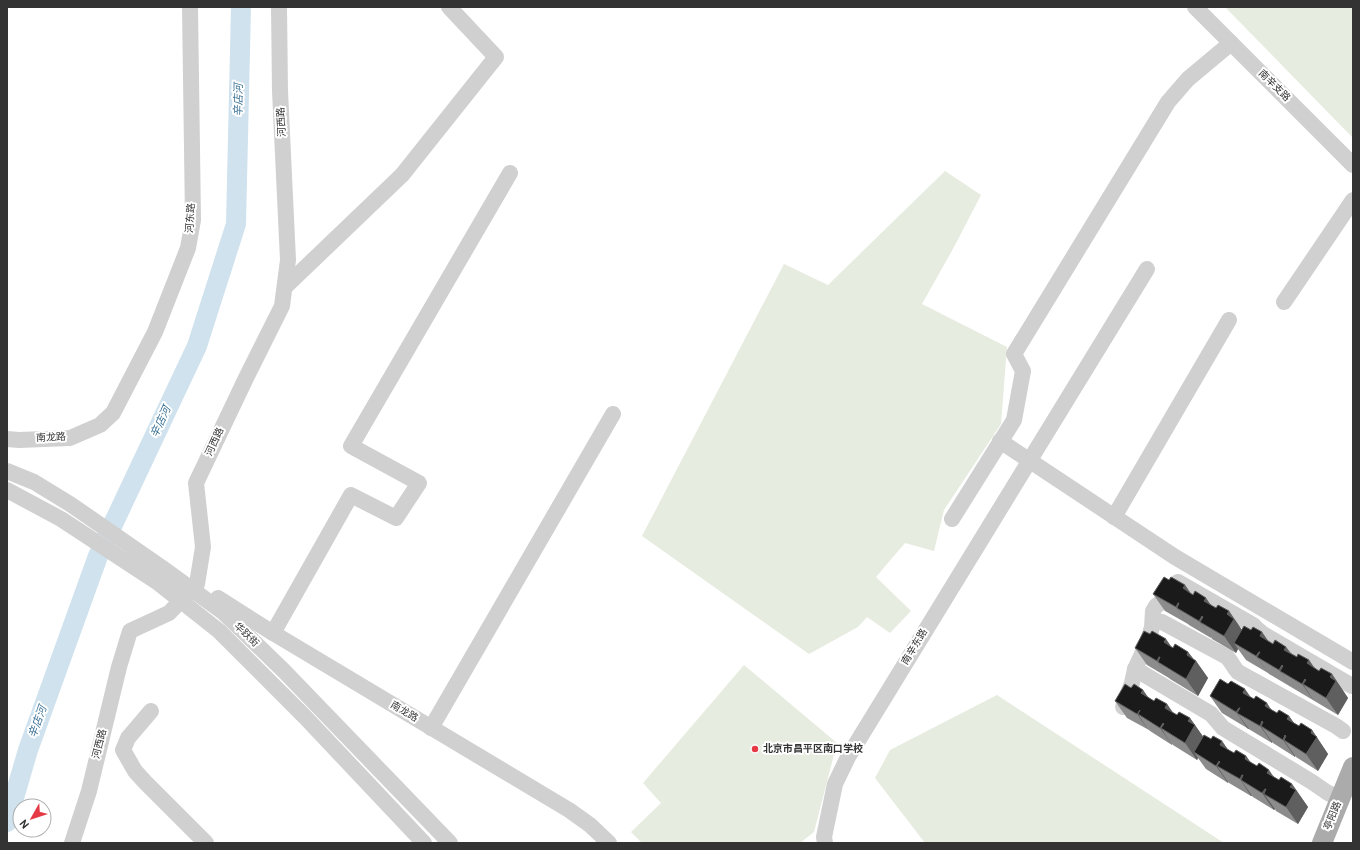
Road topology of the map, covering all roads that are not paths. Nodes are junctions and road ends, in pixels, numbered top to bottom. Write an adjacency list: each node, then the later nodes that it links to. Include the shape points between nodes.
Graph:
1 (190, 7): 13 (street, 河东路, via 193,220 188,248 155,332)
2 (279, 7): 10 (street, 河西路, via 288,260)
3 (449, 7): 10 (street, via 496,57 402,175)
4 (1195, 7): 5 (street, 南辛支路)
5 (1231, 43): 6 (street, 南辛支路); 16 (street, via 1188,79 1168,102 1014,354 1023,371 1014,420)
6 (1353, 165)
7 (510, 173): 26 (street, via 351,446 419,483 396,518 351,494)
8 (1353, 200): 11 (street)
9 (1147, 270): 17 (street, 南辛东路)
10 (285, 286): 22 (street, 河西路, via 282,306 196,482 204,546)
11 (1284, 302)
12 (1229, 320): 20 (street)
13 (112, 413): 15 (street, 南龙路, via 100,425 70,438)
14 (613, 414): 34 (street)
15 (7, 439)
16 (1000, 441): 17 (street); 21 (street)
17 (1029, 461): 20 (street); 44 (street, 南辛东路, via 848,757 835,784)
18 (7, 471): 22 (street, 华跃街, via 34,482 70,504 161,567)
19 (7, 490): 23 (street, 华跃街, via 61,519 157,582)
20 (1114, 517): 24 (street)
21 (952, 519)
22 (194, 586): 23 (street, 河西路); 26 (street, 南龙路); 42 (street, 华跃街, via 284,671)
23 (180, 601): 39 (street, 河西路, via 169,613 130,631 89,791); 41 (street, 华跃街, via 219,632 262,674)
24 (1264, 610): 27 (street); 28 (street)
25 (1152, 622): 27 (street, via 1162,622 1227,657); 27 (street, via 1156,606 1178,580 1253,625); 29 (street, via 1148,640)
26 (273, 634): 34 (street, 南龙路)
27 (1241, 656): 30 (street); 35 (street)
28 (1353, 662)
29 (1135, 670): 32 (street); 38 (street, via 1215,708 1219,735)
30 (1352, 686)
31 (151, 711): 36 (street)
32 (1122, 711)
33 (134, 714): 36 (street)
34 (431, 728): 43 (street, 南龙路, via 569,810)
35 (1343, 731)
36 (128, 738): 40 (street, via 123,750 136,771)
37 (1353, 767): 38 (main road, 亭阳路)
38 (1340, 798): 45 (main road, 亭阳路)
39 (72, 843)
40 (206, 843)
41 (424, 843)
42 (450, 843)
43 (609, 843)
44 (825, 843)
45 (1322, 843)

